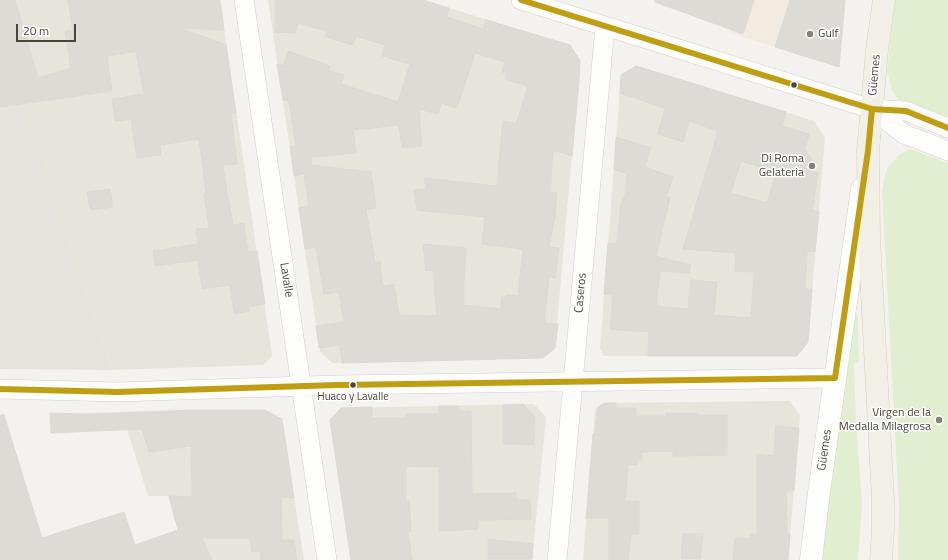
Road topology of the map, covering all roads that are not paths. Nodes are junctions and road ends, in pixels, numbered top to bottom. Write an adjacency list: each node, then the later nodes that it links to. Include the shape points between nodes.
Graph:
1 (244, 0): 11 (street, Lavalle)
2 (521, 0): 4 (street)
3 (884, 0): 5 (main road, Güemes)
4 (605, 26): 5 (street); 10 (street, Caseros)
5 (872, 109): 6 (street, via 906,111); 7 (main road, Güemes); 8 (street, via 904,134)
6 (948, 128)
7 (868, 151): 9 (street, Güemes); 16 (main road, Güemes, via 869,237 883,500)
8 (948, 151)
9 (835, 378): 10 (street); 15 (street, Güemes)
10 (573, 381): 11 (street); 14 (street, Caseros)
11 (302, 386): 12 (street, via 117,392); 13 (street, Lavalle)
12 (0, 390)
13 (327, 560)
14 (557, 560)
15 (811, 560)
16 (881, 560)

